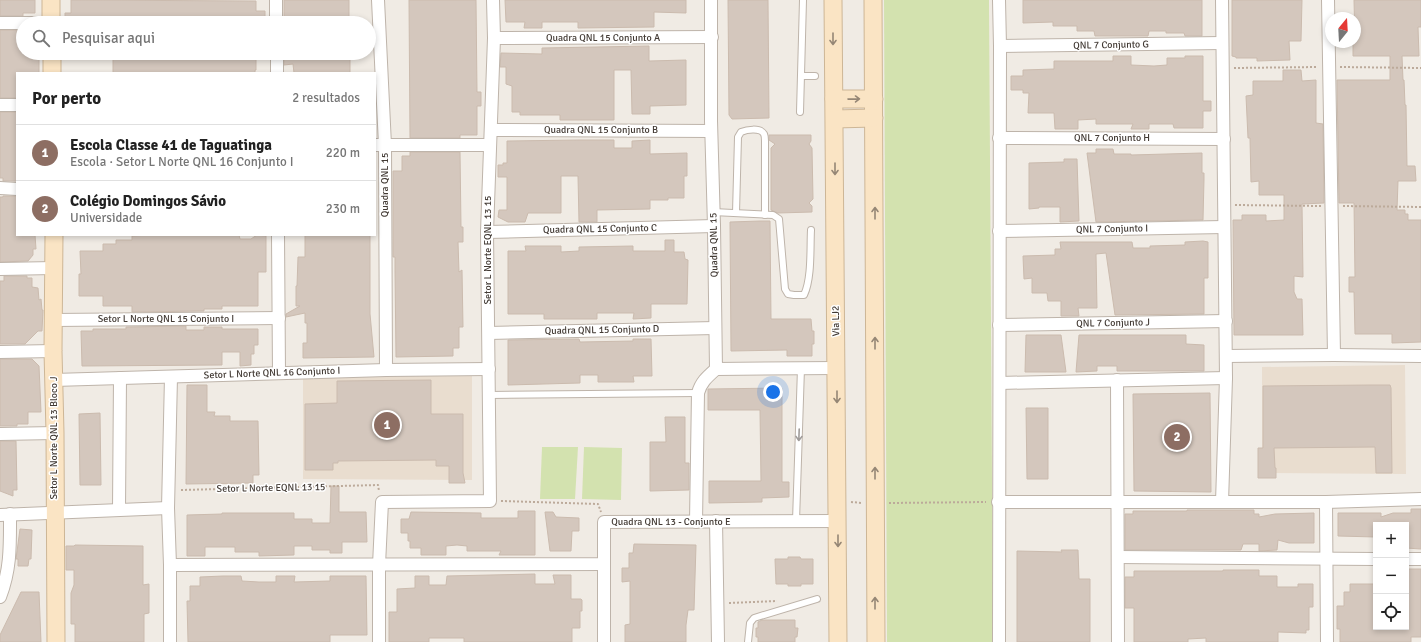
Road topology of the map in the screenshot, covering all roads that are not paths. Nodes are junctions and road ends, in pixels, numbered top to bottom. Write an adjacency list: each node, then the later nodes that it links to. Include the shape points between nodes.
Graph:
1 (51, 0): 12 (main road)
2 (276, 0): 13 (street)
3 (378, 0): 37 (street, Quadra QNL 15)
4 (493, 0): 17 (street, Setor L Norte EQNL 13 15)
5 (711, 0): 16 (street, Quadra QNL 15)
6 (803, 0): 24 (lane)
7 (833, 0): 26 (main road, Via LJ2, one-way to 26)
8 (873, 0): 27 (main road)
9 (999, 0): 19 (street)
10 (1222, 0): 18 (street)
11 (1328, 0): 61 (street)
12 (51, 16)
13 (276, 16)
14 (0, 22): 15 (street)
15 (16, 22)
16 (712, 37): 17 (street, Quadra QNL 15 Conjunto A); 34 (street, Quadra QNL 15)
17 (494, 38): 33 (street, Setor L Norte EQNL 13 15)
18 (1222, 43): 19 (street, QNL 7 Conjunto G); 36 (street)
19 (1000, 46): 35 (street)
20 (52, 60): 22 (main road)
21 (277, 60): 23 (street)
22 (52, 72)
23 (277, 72)
24 (802, 76): 25 (lane); 30 (lane)
25 (815, 76)
26 (834, 99): 27 (main road, one-way to 27); 32 (main road, Via LJ2)
27 (874, 99): 31 (main road)
28 (0, 105): 29 (street)
29 (16, 105)
30 (800, 112)
31 (874, 118): 32 (main road); 110 (main road, one-way to 31)
32 (835, 119): 65 (main road, Via LJ2, one-way to 65)
33 (491, 130): 34 (street, Quadra QNL 15 Conjunto B); 38 (street, Setor L Norte EQNL 13 15)
34 (711, 131): 41 (street, Quadra QNL 15)
35 (999, 138): 36 (street, QNL 7 Conjunto H); 47 (street)
36 (1224, 139): 45 (street)
37 (380, 145): 38 (street); 68 (street, Quadra QNL 15)
38 (490, 145): 48 (street, Setor L Norte EQNL 13 15)
39 (0, 188): 40 (street)
40 (16, 189)
41 (713, 212): 42 (lane); 44 (street, Quadra QNL 15)
42 (736, 213): 43 (lane); 43 (lane, via 738,137 740,132 746,130 760,130 765,141)
43 (765, 215): 46 (lane, via 779,218 785,289 788,294 805,292 809,275)
44 (714, 226): 48 (street, Quadra QNL 15 Conjunto C); 57 (street, Quadra QNL 15)
45 (1224, 227): 47 (street, QNL 7 Conjunto I); 55 (street)
46 (811, 230)
47 (999, 231): 56 (street)
48 (487, 232): 58 (street, Setor L Norte EQNL 13 15)
49 (54, 236): 51 (main road, Setor L Norte QNL 13 Bloco J)
50 (278, 236): 53 (street)
51 (54, 268): 52 (street); 54 (main road, Setor L Norte QNL 13 Bloco J)
52 (0, 269)
53 (279, 318): 54 (street, Setor L Norte QNL 15 Conjunto I); 69 (street)
54 (53, 320): 59 (main road, Setor L Norte QNL 13 Bloco J)
55 (1226, 321): 56 (street, QNL 7 Conjunto J); 62 (street)
56 (999, 325): 75 (street)
57 (715, 328): 58 (street, Quadra QNL 15 Conjunto D); 67 (street, Quadra QNL 15)
58 (489, 333): 66 (street, Setor L Norte EQNL 13 15)
59 (53, 351): 60 (street); 73 (main road, Setor L Norte QNL 13 Bloco J)
60 (0, 352)
61 (1334, 355): 62 (street); 63 (street)
62 (1226, 356): 72 (street)
63 (1421, 356)
64 (801, 368): 65 (street); 67 (street); 90 (lane, one-way to 90)
65 (837, 368): 91 (main road, Via LJ2, one-way to 91)
66 (489, 369): 68 (street, Setor L Norte QNL 16 Conjunto I); 77 (street, Setor L Norte EQNL 13 15)
67 (716, 369): 76 (street, via 704,379)
68 (386, 370): 69 (street, Setor L Norte QNL 16 Conjunto I)
69 (279, 373): 70 (street, Setor L Norte QNL 16 Conjunto I)
70 (171, 376): 71 (street, Setor L Norte QNL 16 Conjunto I); 85 (street)
71 (120, 378): 73 (street, Setor L Norte QNL 16 Conjunto I); 86 (street)
72 (1226, 378): 74 (street); 83 (street)
73 (54, 380): 78 (main road, Setor L Norte QNL 13 Bloco J)
74 (1117, 380): 75 (street); 82 (street)
75 (1000, 383): 81 (street)
76 (698, 393): 77 (lane); 92 (street)
77 (489, 394): 100 (street, Setor L Norte EQNL 13 15, via 490,501 382,502)
78 (55, 433): 79 (street); 87 (main road, Setor L Norte QNL 13 Bloco J)
79 (0, 434)
80 (1421, 499): 84 (street)
81 (994, 502): 82 (street); 111 (street)
82 (1117, 502): 83 (street); 93 (street)
83 (1222, 502): 84 (street)
84 (1326, 502): 94 (street)
85 (168, 508): 86 (street); 99 (street)
86 (119, 509): 87 (street)
87 (54, 512): 88 (street); 103 (main road, Setor L Norte QNL 13 Bloco J)
88 (5, 514): 101 (street, via 10,563)
89 (716, 521): 90 (street, Quadra QNL 13 - Conjunto E); 92 (street, Quadra QNL 13 - Conjunto E); 107 (street)
90 (796, 521): 91 (street, Quadra QNL 13 - Conjunto E)
91 (838, 521): 109 (main road, Via LJ2, one-way to 109)
92 (696, 522): 98 (street, Quadra QNL 13 - Conjunto E, via 604,522)
93 (1118, 557): 94 (street); 112 (street)
94 (1327, 559): 95 (street); 113 (street)
95 (1373, 559)
96 (1409, 559): 97 (street)
97 (1421, 560)
98 (604, 564): 100 (street); 106 (street, Quadra QNL 13 - Conjunto E)
99 (170, 565): 100 (street); 104 (street)
100 (379, 565): 105 (street)
101 (0, 597)
102 (817, 599): 108 (lane, via 754,618 750,623)
103 (56, 642)
104 (170, 642)
105 (379, 642)
106 (604, 642)
107 (718, 642)
108 (748, 642)
109 (838, 642)
110 (876, 642)
111 (999, 642)
112 (1118, 642)
113 (1327, 642)

